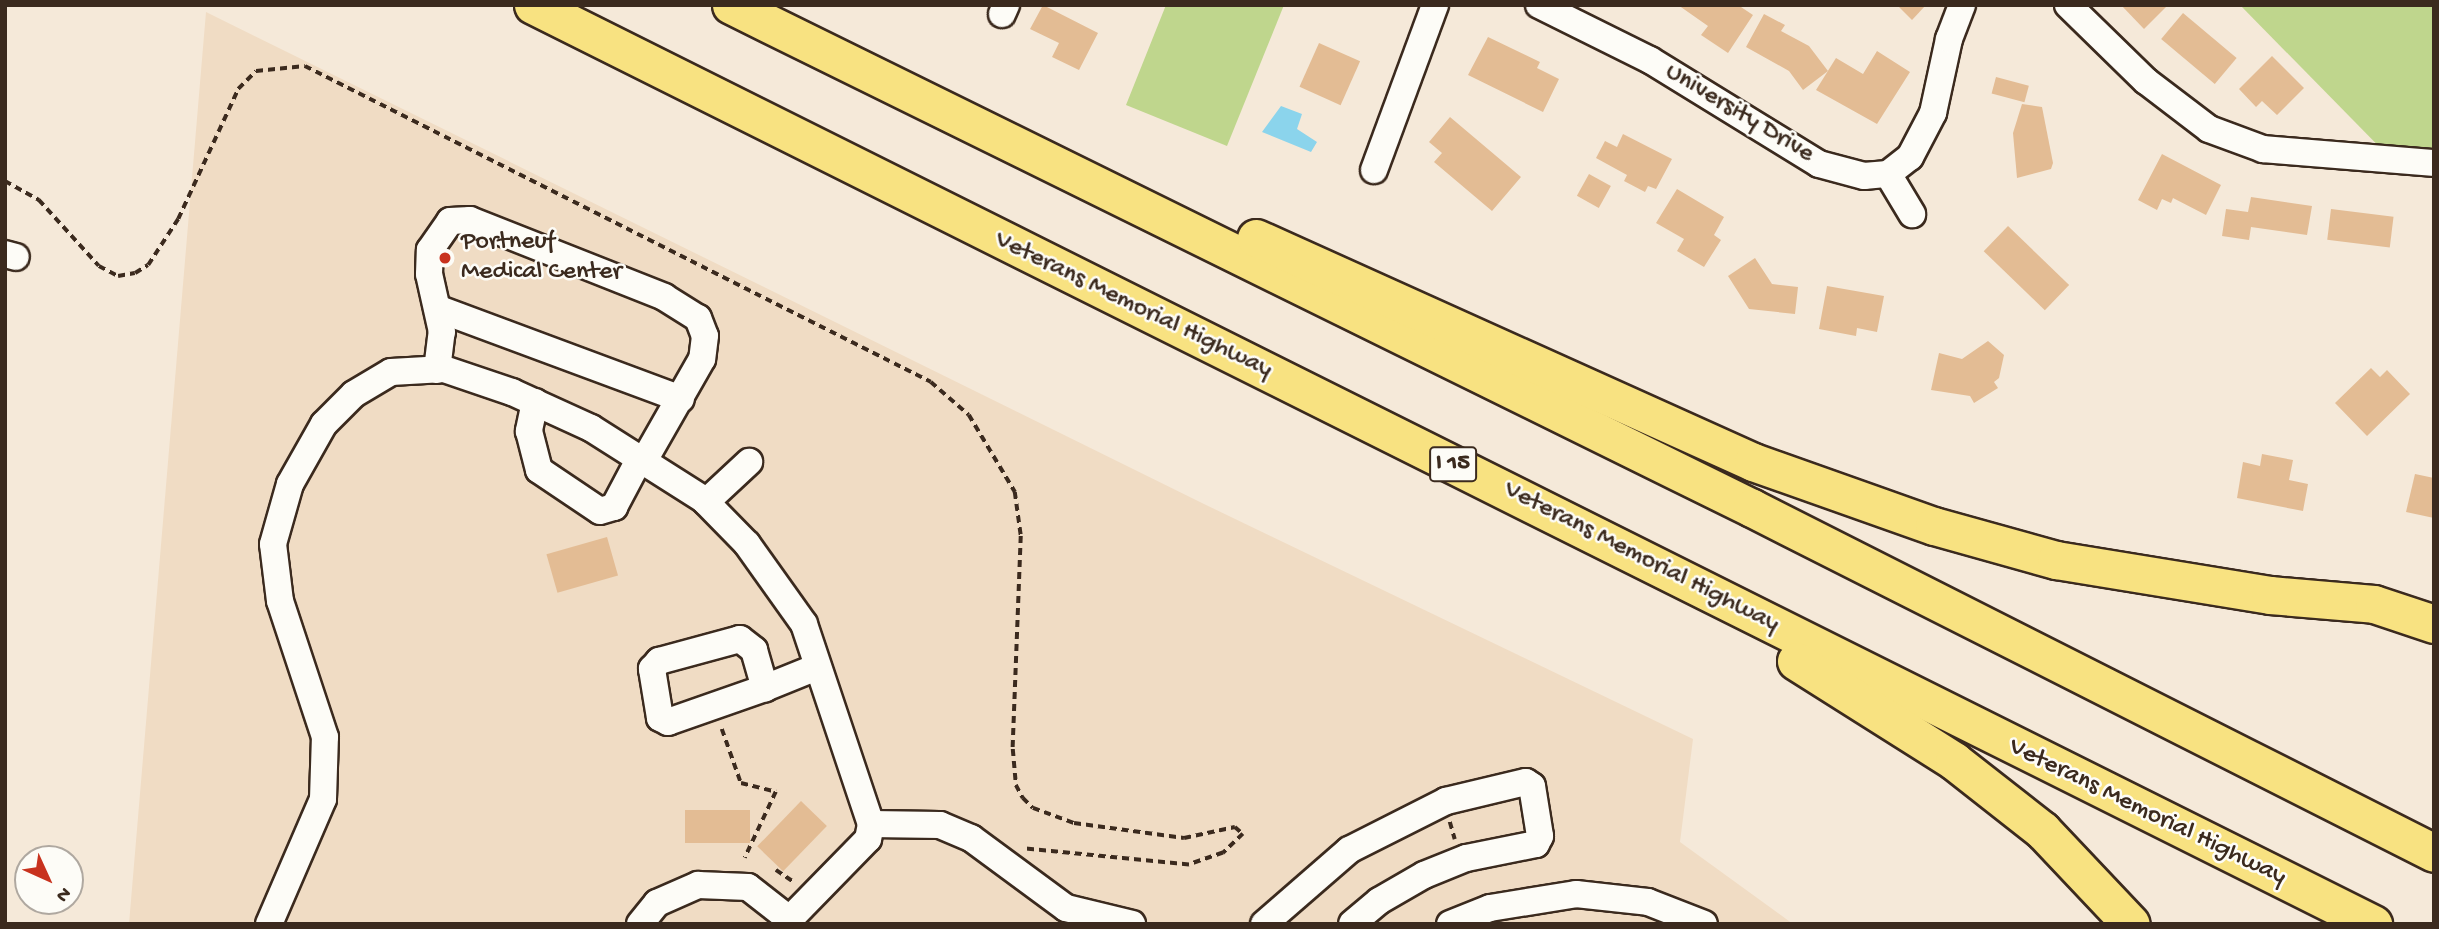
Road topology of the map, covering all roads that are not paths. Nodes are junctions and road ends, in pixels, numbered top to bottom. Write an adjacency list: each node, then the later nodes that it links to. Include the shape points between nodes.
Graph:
1 (533, 5): 19 (highway, Veterans Memorial Highway / I 15)
2 (731, 5): 7 (highway)
3 (1434, 5): 9 (street)
4 (1539, 5): 10 (street, University Drive, via 1650,60 1819,164 1864,176)
5 (1962, 5): 10 (street, via 1949,39 1933,113 1910,157)
6 (2068, 5): 8 (street, via 2146,81 2209,129 2263,149)
7 (1039, 159): 20 (highway, via 1090,162 1753,462 1934,526 2056,560 2270,595); 26 (highway, via 1752,508)
8 (2434, 163)
9 (1374, 170)
10 (1888, 174): 11 (street)
11 (1912, 214)
12 (439, 309): 13 (street); 14 (street); 14 (street, via 429,274 430,250 450,221 470,220 685,306 698,318 705,336 702,359)
13 (438, 370): 15 (street); 30 (street, via 391,372 354,394 324,424 290,484 273,544 280,601 325,737 323,799)
14 (681, 399): 16 (street)
15 (535, 402): 16 (street); 16 (street, via 528,431 539,470 600,511 614,507)
16 (643, 458): 18 (street)
17 (749, 462): 18 (street)
18 (706, 502): 23 (street, via 747,544 804,624)
19 (1638, 555): 36 (highway, via 1766,644 1954,761 2042,830); 37 (highway, Veterans Memorial Highway / I 15, via 2146,814)
20 (2374, 604): 21 (highway); 22 (highway)
21 (2434, 611)
22 (2434, 624)
23 (817, 667): 24 (street); 25 (street)
24 (765, 688)
25 (871, 824): 28 (street, via 868,839); 32 (street, via 940,825 971,838 1021,880 1066,908)
26 (2434, 853)
27 (1517, 913): 29 (street); 35 (street, via 1576,894 1648,902)
28 (787, 922): 31 (street, via 748,887 698,885 657,903)
29 (1458, 922)
30 (269, 924)
31 (640, 924)
32 (1132, 924)
33 (1264, 924): 34 (street, via 1349,850 1446,801 1526,782 1532,786 1540,836 1536,844 1466,858 1424,875)
34 (1352, 924)
35 (1704, 924)
36 (2131, 924)
37 (2373, 924)

